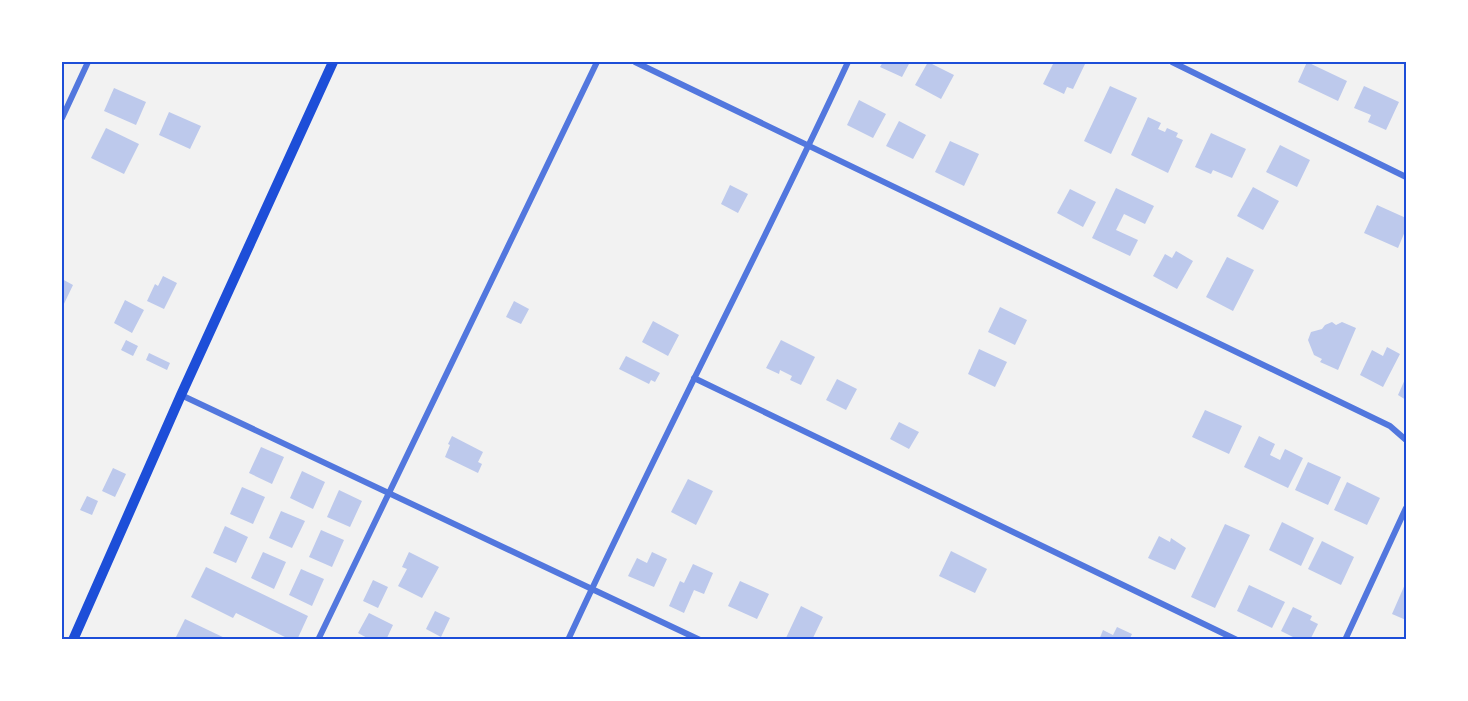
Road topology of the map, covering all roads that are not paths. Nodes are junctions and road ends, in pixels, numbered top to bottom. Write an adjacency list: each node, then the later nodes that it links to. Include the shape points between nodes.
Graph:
1 (88, 62): 7 (street)
2 (333, 62): 11 (main road)
3 (597, 62): 13 (street)
4 (635, 62): 8 (street)
5 (848, 62): 8 (street)
6 (1172, 62): 9 (street)
7 (62, 118)
8 (809, 146): 10 (street); 12 (street, via 1390,426)
9 (1407, 177)
10 (694, 378): 15 (street); 20 (street)
11 (181, 395): 13 (street); 16 (main road)
12 (1407, 440)
13 (388, 494): 15 (street); 17 (street)
14 (1407, 508): 21 (street)
15 (591, 588): 18 (street); 19 (street)
16 (72, 639)
17 (318, 639)
18 (568, 639)
19 (700, 639)
20 (1237, 639)
21 (1345, 639)

